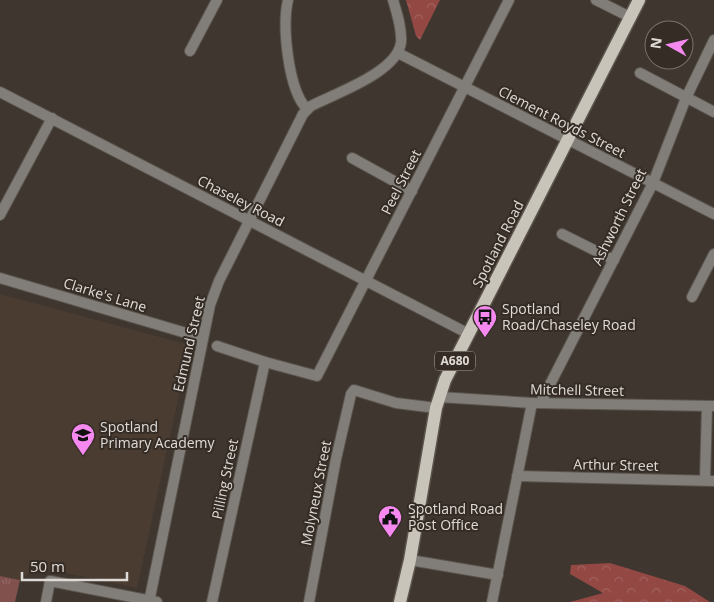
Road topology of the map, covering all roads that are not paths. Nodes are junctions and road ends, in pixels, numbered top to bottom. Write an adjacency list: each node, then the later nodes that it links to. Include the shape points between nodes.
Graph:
1 (217, 0): 9 (street)
2 (288, 0): 15 (street, via 285,19 292,75 299,100)
3 (393, 0): 10 (street, via 401,32)
4 (509, 0): 12 (street, Peel Street)
5 (596, 0): 7 (street)
6 (638, 0): 7 (main road, Spotland Road / A680)
7 (630, 17): 18 (main road, Spotland Road / A680)
8 (714, 40): 14 (street, Ashworth Street)
9 (190, 51)
10 (398, 53): 12 (street, Clement Royds Street); 15 (street, via 385,68)
11 (640, 72): 14 (street)
12 (465, 87): 18 (street, Clement Royds Street); 21 (street, Peel Street)
13 (0, 92): 17 (street, Chaseley Road)
14 (686, 98): 16 (street); 20 (street, Ashworth Street)
15 (307, 109): 24 (street, Edmund Street)
16 (714, 112)
17 (52, 118): 23 (street); 24 (street, Chaseley Road)
18 (568, 140): 20 (street, Clement Royds Street); 31 (main road, Spotland Road / A680)
19 (352, 158): 21 (street)
20 (653, 183): 22 (street, Clement Royds Street); 27 (street, Ashworth Street)
21 (412, 191): 29 (street, Peel Street)
22 (714, 214)
23 (0, 215)
24 (250, 221): 29 (street, Chaseley Road); 32 (street, Edmund Street, via 219,281)
25 (562, 234): 27 (street)
26 (714, 254): 30 (street)
27 (614, 260): 36 (street, Ashworth Street)
28 (0, 278): 32 (street, Clarke's Lane)
29 (365, 280): 31 (street, Chaseley Road); 34 (street, Peel Street, via 317,376)
30 (692, 297)
31 (469, 334): 35 (main road, Spotland Road / A680, via 445,380)
32 (203, 338): 42 (street, Edmund Street)
33 (217, 346): 34 (street)
34 (265, 362): 44 (street, Pilling Street)
35 (438, 402): 36 (street, Mitchell Street); 40 (main road, Spotland Road / A680); 45 (street, Molyneux Street, via 396,403 354,390 348,399)
36 (536, 403): 37 (street, Mitchell Street); 38 (street, Ashworth Street)
37 (710, 406): 39 (street)
38 (517, 476): 39 (street, Arthur Street); 41 (street, Ashworth Street)
39 (710, 480)
40 (410, 560): 41 (street); 46 (main road, Spotland Road / A680)
41 (498, 575): 47 (street, Ashworth Street)
42 (152, 601): 43 (street, via 50,580)
43 (46, 602)
44 (212, 602)
45 (309, 602)
46 (400, 602)
47 (492, 602)

